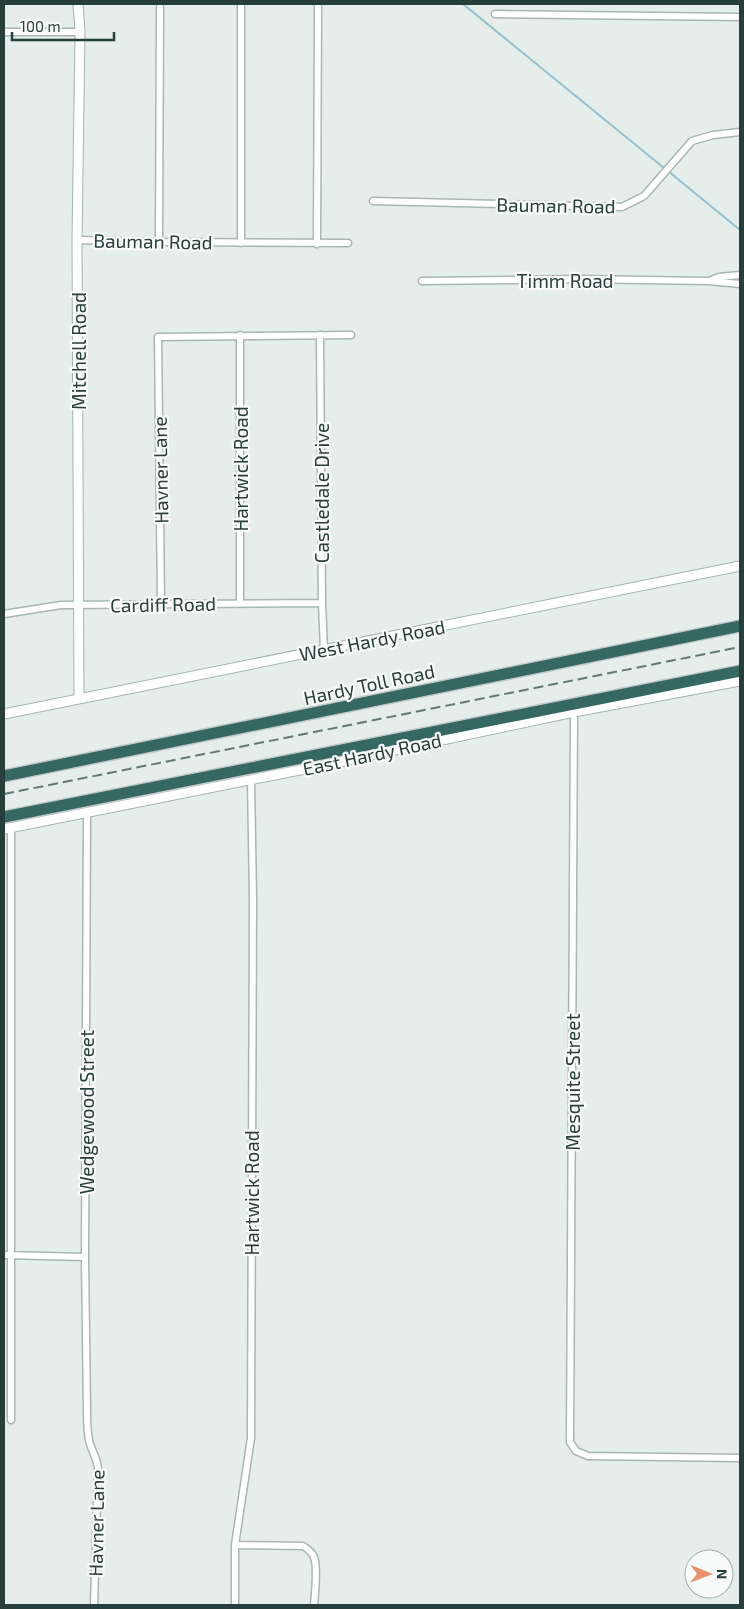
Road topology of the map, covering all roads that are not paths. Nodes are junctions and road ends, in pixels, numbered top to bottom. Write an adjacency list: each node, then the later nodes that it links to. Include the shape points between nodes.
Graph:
1 (78, 4): 8 (main road, Mitchell Road)
2 (318, 5): 15 (street)
3 (160, 6): 12 (street)
4 (241, 6): 13 (street)
5 (495, 14): 6 (street)
6 (740, 16)
7 (4, 32): 8 (street)
8 (80, 32): 11 (main road, Mitchell Road)
9 (740, 132): 10 (street, Bauman Road, via 692,141 644,196 622,207)
10 (373, 201)
11 (77, 240): 12 (street, Bauman Road); 27 (main road, Mitchell Road)
12 (159, 242): 13 (street, Bauman Road)
13 (241, 243): 15 (street, Bauman Road)
14 (348, 243): 15 (street, Bauman Road)
15 (316, 244)
16 (740, 275): 18 (street, Timm Road)
17 (422, 280): 18 (street, Timm Road)
18 (708, 281): 19 (street, Timm Road)
19 (740, 284)
20 (351, 334): 21 (street)
21 (320, 335): 22 (street); 25 (street, Castledale Drive)
22 (240, 336): 24 (street, Hartwick Road); 26 (street, Havner Lane, via 158,337)
23 (740, 566): 30 (main road, West Hardy Road)
24 (240, 603): 25 (street, Cardiff Road); 26 (street, Cardiff Road)
25 (322, 603): 30 (street, Castledale Drive)
26 (161, 604): 27 (street, Cardiff Road)
27 (79, 605): 28 (street, Cardiff Road); 33 (main road, Mitchell Road)
28 (4, 614)
29 (740, 626): 36 (highway, Hardy Toll Road)
30 (324, 650): 33 (main road, West Hardy Road)
31 (740, 671): 39 (highway)
32 (740, 681): 34 (main road, East Hardy Road)
33 (79, 699): 35 (main road, West Hardy Road)
34 (574, 712): 37 (main road, East Hardy Road); 46 (street, Mesquite Street, via 570,1442 576,1451 588,1456)
35 (4, 714)
36 (4, 776)
37 (251, 779): 38 (main road, East Hardy Road); 47 (street, Hartwick Road, via 251,1438)
38 (87, 812): 40 (main road, East Hardy Road); 43 (street, Wedgewood Street)
39 (4, 817)
40 (7, 828): 42 (street)
41 (4, 1255): 42 (street)
42 (11, 1255): 43 (street); 45 (street)
43 (86, 1257): 44 (street, Wedgewood Street)
44 (87, 1412): 48 (street, Havner Lane, via 88,1434 98,1468)
45 (11, 1420)
46 (740, 1458)
47 (235, 1545): 49 (street, Hartwick Road); 50 (street, via 303,1546 310,1550 315,1563)
48 (94, 1605)
49 (234, 1605)
50 (314, 1605)

